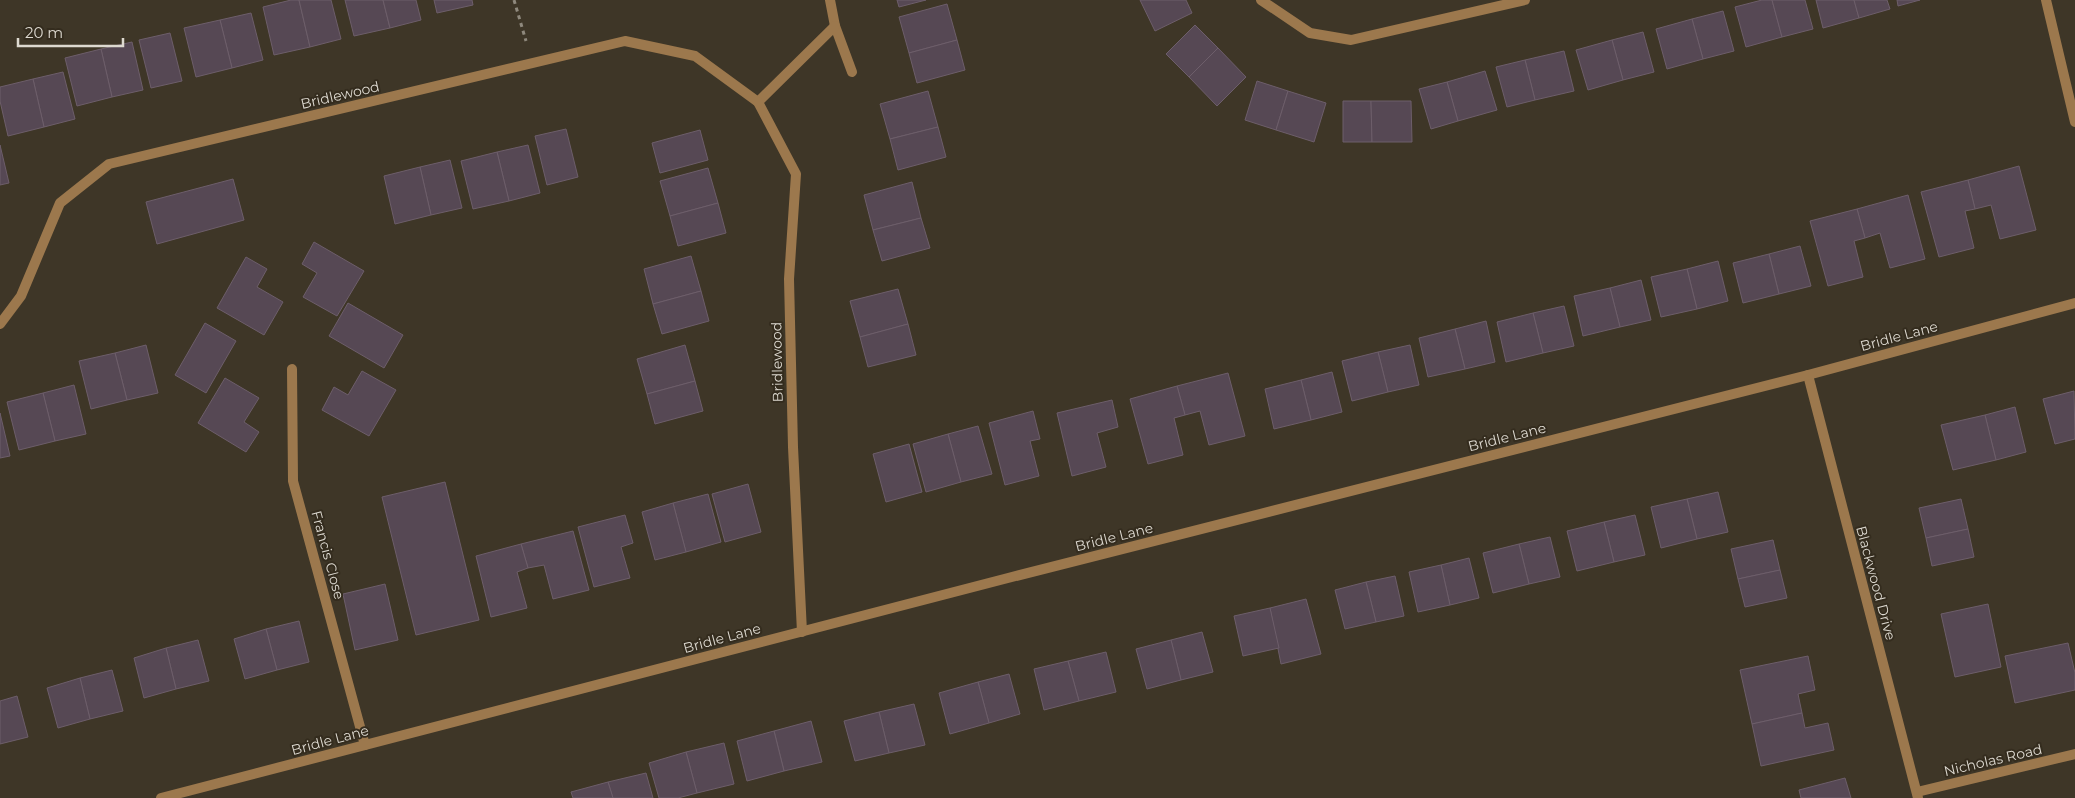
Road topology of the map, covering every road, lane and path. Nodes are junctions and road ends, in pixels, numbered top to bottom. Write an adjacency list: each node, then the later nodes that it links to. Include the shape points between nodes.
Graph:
1 (514, 0): 7 (path)
2 (830, 0): 6 (street)
3 (1261, 0): 4 (street, via 1310,33 1351,40)
4 (1524, 0)
5 (2046, 0): 10 (street)
6 (836, 26): 8 (street); 9 (street)
7 (532, 63): 9 (street, Bridlewood, via 625,41 695,56); 12 (street, Bridlewood, via 109,164 60,203 21,296)
8 (852, 72)
9 (758, 102): 15 (street, Bridlewood, via 796,174 788,279)
10 (2075, 122)
11 (2075, 303): 14 (street, Bridle Lane)
12 (0, 324)
13 (292, 369): 16 (street, Francis Close, via 293,480)
14 (1808, 375): 15 (street, Bridle Lane); 18 (street, Blackwood Drive)
15 (802, 632): 16 (street, Bridle Lane)
16 (365, 745): 19 (street, Bridle Lane)
17 (2075, 754): 18 (street, Nicholas Road)
18 (1918, 795)
19 (161, 798)

